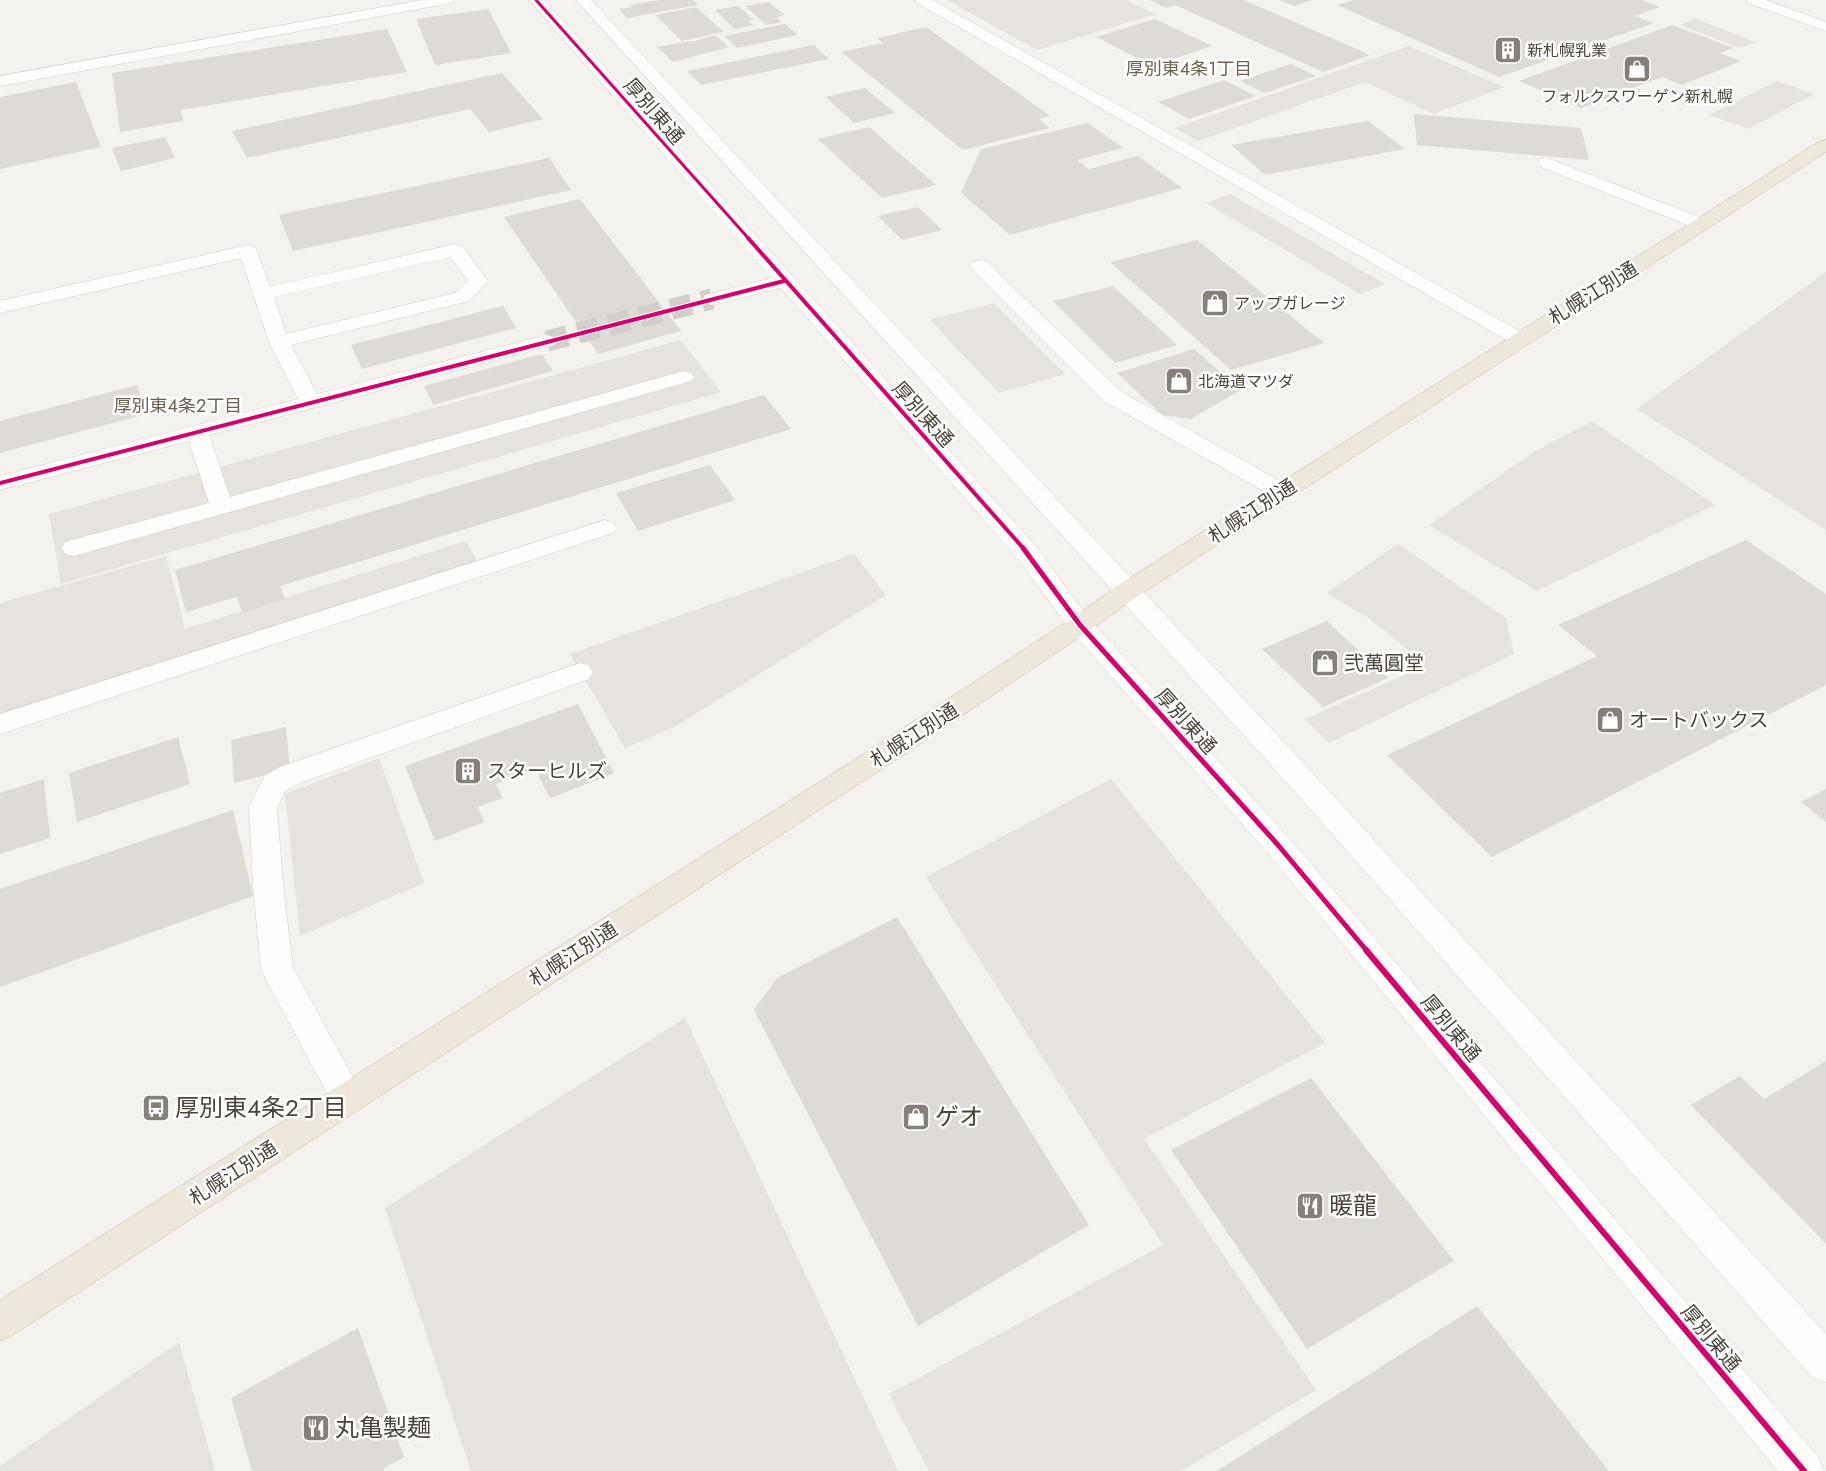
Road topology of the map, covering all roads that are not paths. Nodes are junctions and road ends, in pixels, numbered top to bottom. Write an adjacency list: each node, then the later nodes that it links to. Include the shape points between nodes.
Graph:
1 (446, 0): 7 (street)
2 (536, 0): 12 (street, 厚別東通)
3 (583, 0): 27 (street, 厚別東通)
4 (922, 0): 16 (street)
5 (1753, 0): 6 (street)
6 (1826, 27)
7 (0, 81)
8 (1826, 145): 10 (highway, 札幌江別通)
9 (1547, 163): 10 (street)
10 (1701, 224): 16 (highway, 札幌江別通)
11 (980, 266): 23 (street, via 1112,396)
12 (784, 280): 14 (street); 28 (street, 厚別東通, via 1029,555)
13 (263, 294): 15 (street, via 248,251); 17 (street); 17 (street, via 454,250 478,281 462,297)
14 (712, 299)
15 (0, 307)
16 (1519, 339): 23 (highway, 札幌江別通)
17 (280, 342): 20 (street)
18 (547, 342): 20 (street)
19 (684, 377): 24 (street)
20 (311, 403): 21 (street)
21 (197, 432): 22 (street); 24 (street)
22 (0, 483)
23 (1282, 492): 27 (highway, 札幌江別通)
24 (222, 507): 26 (street)
25 (605, 528): 30 (street)
26 (74, 548)
27 (1126, 592): 28 (highway, 札幌江別通); 33 (street, 厚別東通, via 1298,776)
28 (1080, 625): 31 (highway, 札幌江別通); 34 (street, 厚別東通, via 1278,845)
29 (580, 672): 31 (street, via 290,775 274,784 267,795 263,808 277,970)
30 (0, 724)
31 (348, 1099): 32 (highway, 札幌江別通)
32 (0, 1322)
33 (1826, 1362)
34 (1804, 1471)

